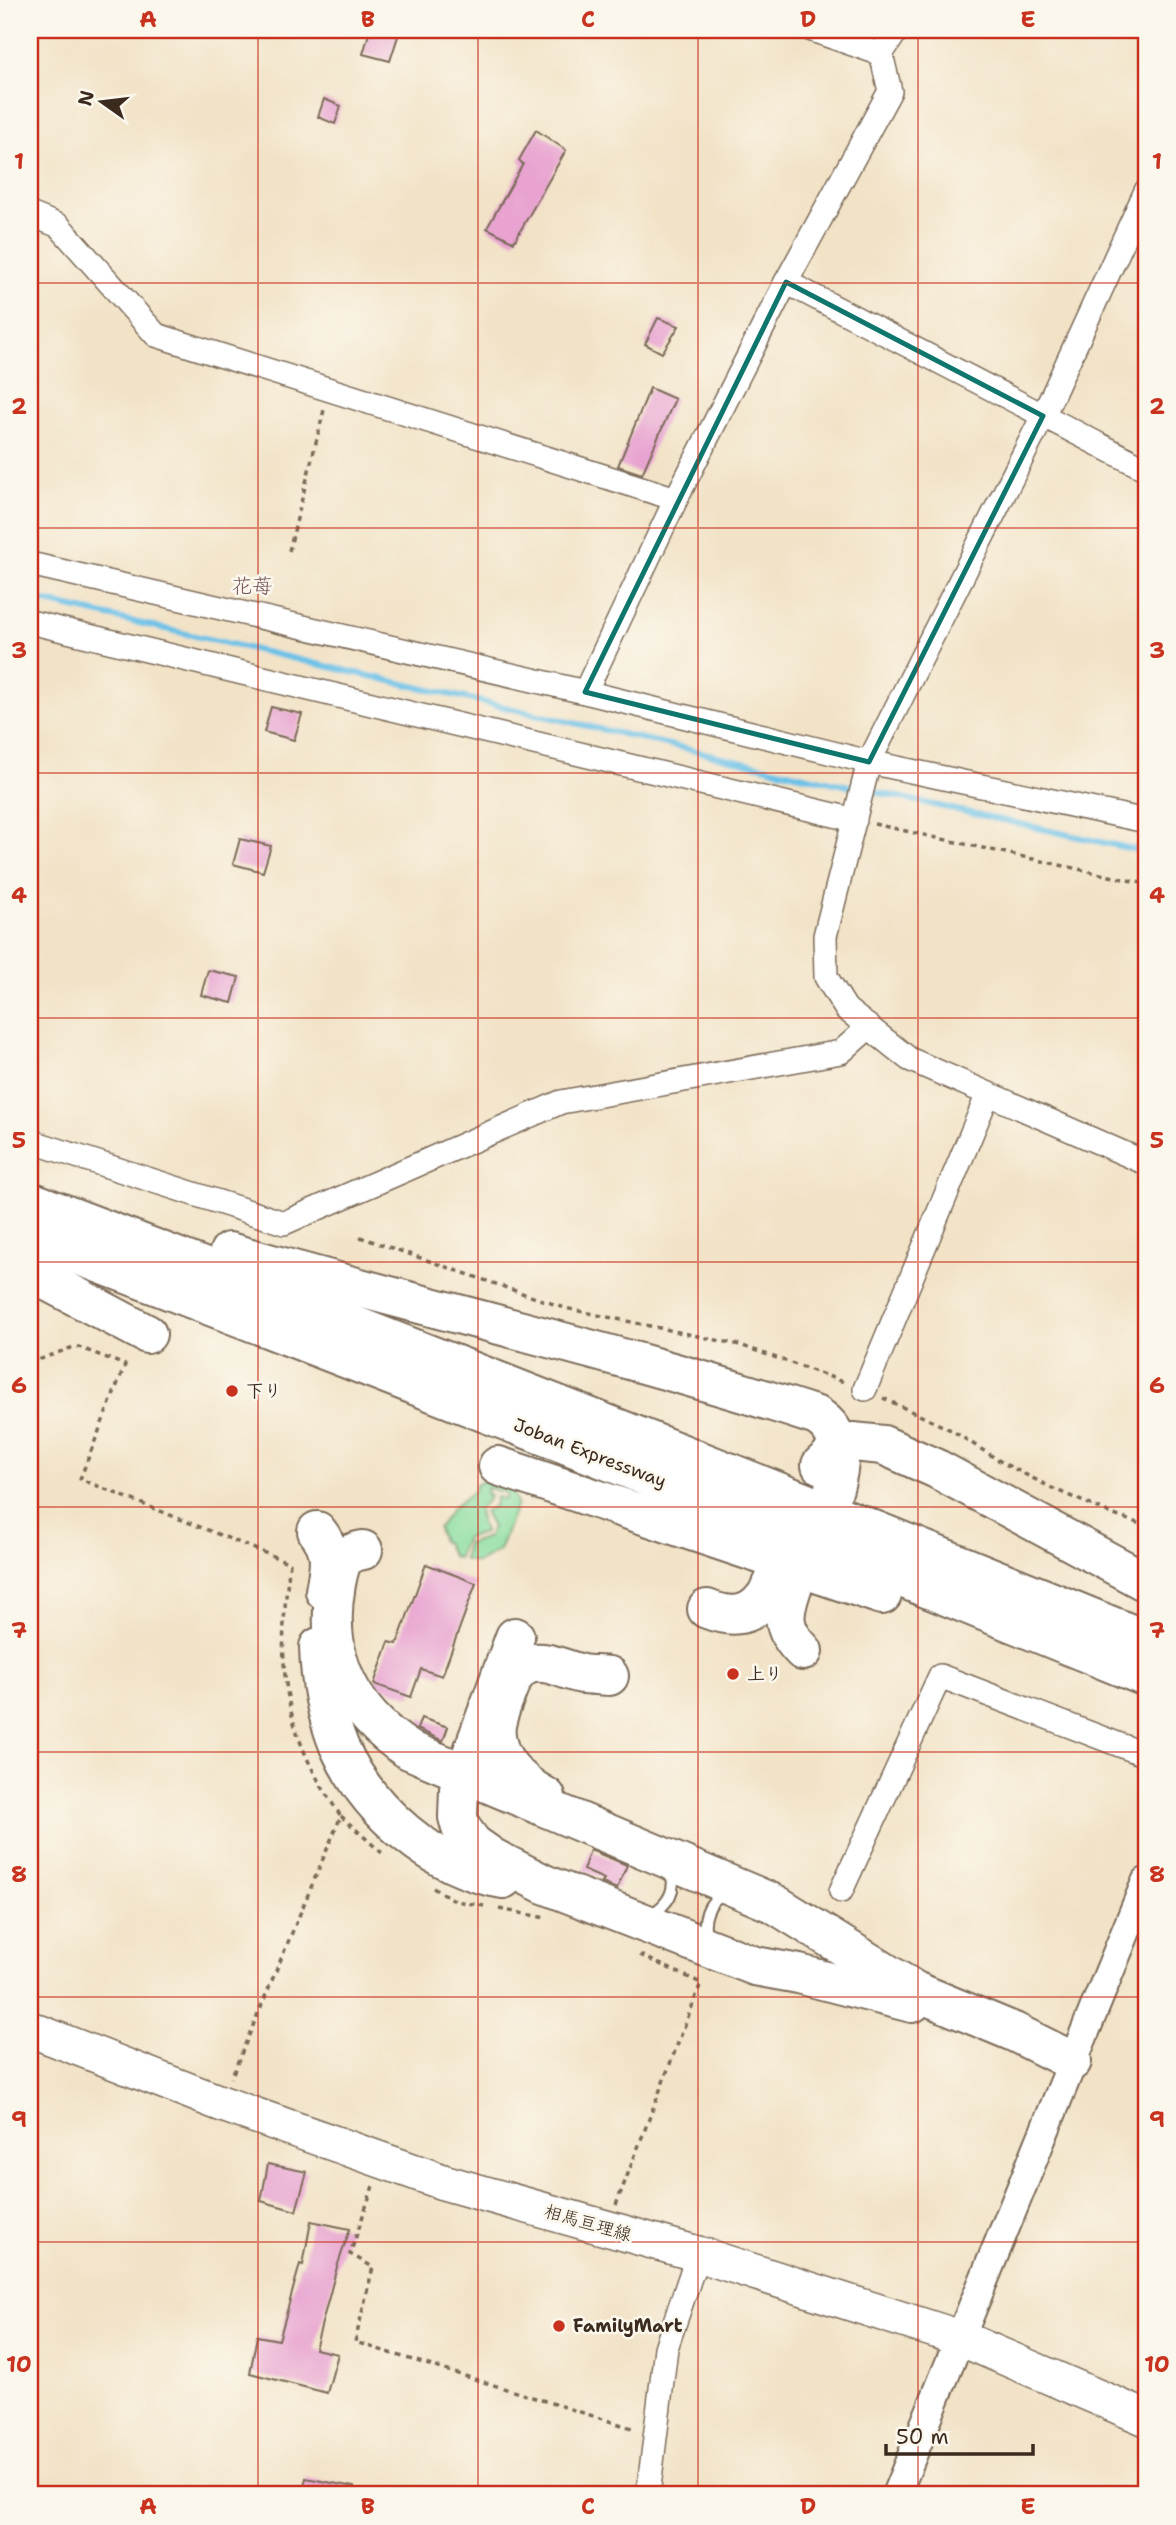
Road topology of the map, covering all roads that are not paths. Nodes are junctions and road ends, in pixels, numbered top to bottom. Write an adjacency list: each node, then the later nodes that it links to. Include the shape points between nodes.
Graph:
1 (812, 30): 3 (street)
2 (897, 30): 3 (street)
3 (881, 54): 6 (street, via 890,91)
4 (1146, 191): 7 (street)
5 (30, 214): 9 (street, via 59,226 156,335)
6 (786, 282): 7 (street); 9 (street)
7 (1043, 416): 8 (street); 13 (street)
8 (1146, 469)
9 (676, 499): 12 (street)
10 (30, 564): 12 (street)
11 (30, 622): 14 (street)
12 (585, 692): 13 (street)
13 (869, 762): 14 (street); 15 (street)
14 (855, 820): 16 (street, via 825,936 826,977 846,1009)
15 (1146, 821)
16 (869, 1027): 17 (street, via 909,1059); 18 (street, via 841,1052 561,1102 284,1223)
17 (988, 1094): 19 (street); 25 (street)
18 (30, 1141)
19 (1146, 1163)
20 (30, 1190): 26 (highway, via 315,1277 727,1387 817,1416 836,1434)
21 (30, 1201): 34 (highway, Joban Expressway, via 721,1467)
22 (30, 1237): 37 (highway, Joban Expressway, via 759,1520)
23 (30, 1272): 24 (highway)
24 (147, 1334)
25 (865, 1390)
26 (840, 1448): 28 (highway, via 821,1465); 31 (highway, via 853,1442 883,1444)
27 (498, 1466): 37 (highway)
28 (824, 1484)
29 (317, 1531): 45 (highway, via 327,1543 329,1557 318,1637 320,1674 327,1710 356,1777 377,1806 434,1853)
30 (363, 1550): 39 (highway, via 343,1559 335,1590 332,1625 341,1673 366,1715 387,1736)
31 (1146, 1583)
32 (707, 1609): 35 (highway, via 748,1613 784,1581 787,1629)
33 (515, 1637): 39 (highway)
34 (1146, 1640)
35 (803, 1651)
36 (609, 1676): 40 (highway, via 529,1664 510,1683 496,1726 498,1746 509,1767)
37 (1146, 1679)
38 (1146, 1755): 44 (street, via 940,1676)
39 (463, 1774): 40 (highway); 45 (highway, via 457,1806 466,1837)
40 (578, 1820): 41 (highway)
41 (659, 1856): 43 (highway); 46 (lane, via 672,1871 668,1902)
42 (1146, 1882): 49 (street)
43 (743, 1891): 47 (lane, via 719,1896 709,1908 704,1925); 49 (highway, via 775,1904 915,1991)
44 (841, 1891)
45 (547, 1901): 46 (highway)
46 (630, 1933): 47 (highway)
47 (717, 1951): 49 (highway, via 755,1966 908,2001 1007,2042)
48 (30, 2029): 50 (main road, 相馬亘理線, via 443,2182)
49 (1072, 2061): 51 (street)
50 (698, 2254): 51 (main road, 相馬亘理線); 53 (street, via 666,2348)
51 (960, 2338): 52 (main road, 相馬亘理線); 54 (street)
52 (1146, 2418)
53 (648, 2495)
54 (896, 2495)

